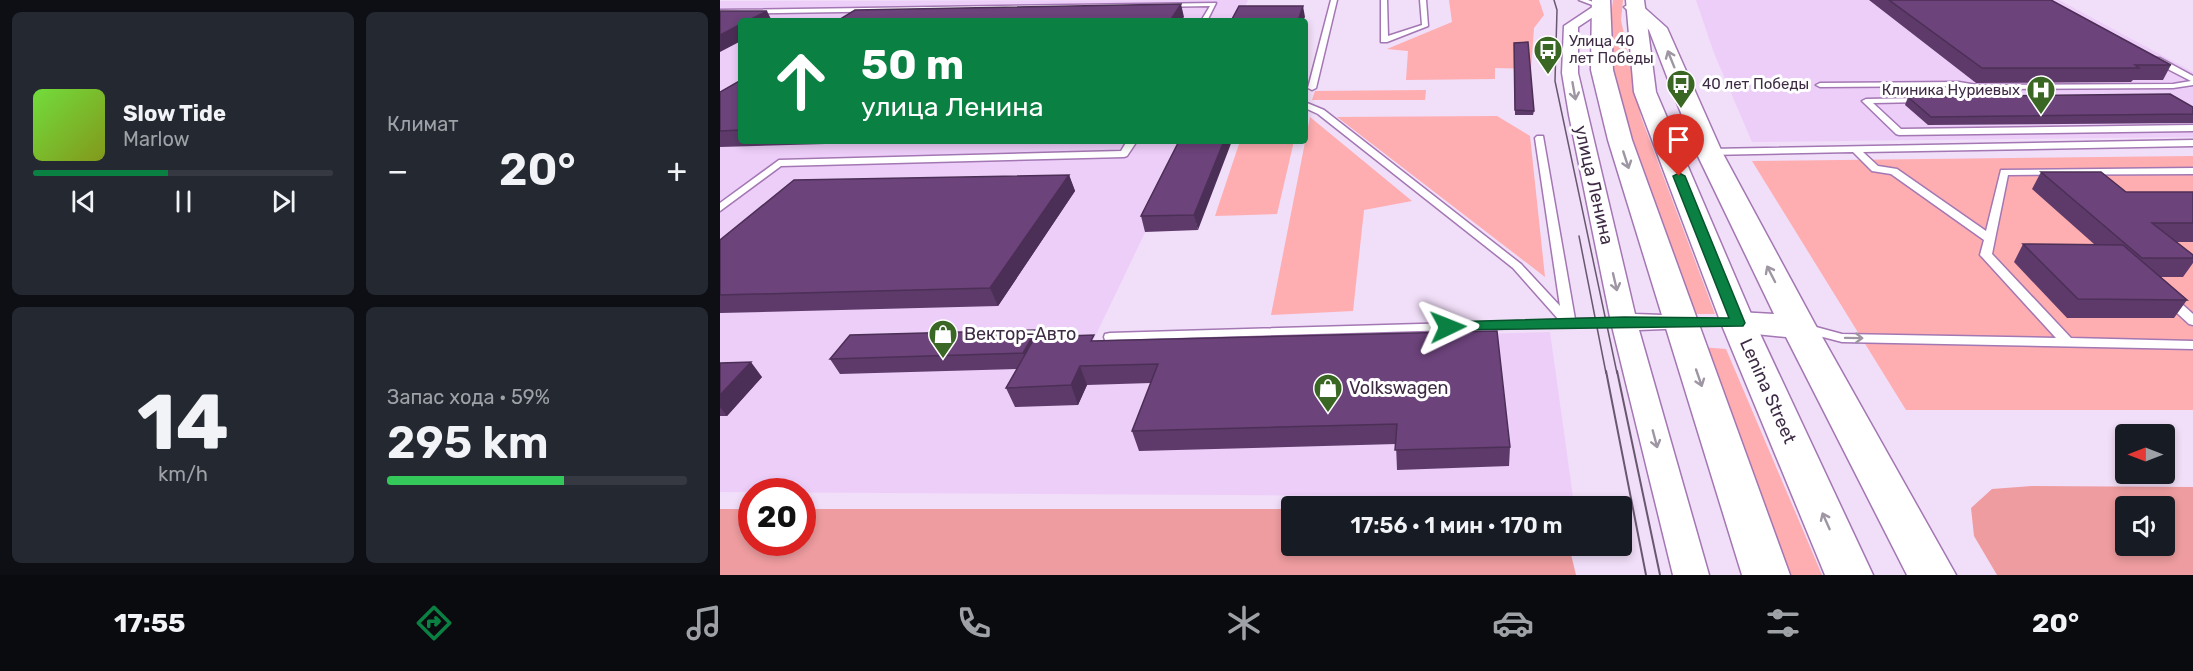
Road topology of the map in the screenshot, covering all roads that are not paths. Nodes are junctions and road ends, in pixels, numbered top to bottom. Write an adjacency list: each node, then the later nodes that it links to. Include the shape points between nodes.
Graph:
1 (1334, 0): 13 (lane)
2 (1384, 0): 3 (lane, via 1384,40 1425,26)
3 (1423, 0)
4 (1594, 2): 31 (street, улица Ленина, one-way to 31, via 1571,26 1570,73); 32 (main road, one-way to 32, via 1602,70 1620,140)
5 (1634, 3): 25 (main road, one-way to 5, via 1658,28); 34 (main road, Lenina Street, via 1645,92)
6 (867, 10): 7 (lane); 8 (lane); 9 (lane, via 1214,4)
7 (720, 12)
8 (853, 18)
9 (1206, 18)
10 (2151, 56): 11 (lane)
11 (2193, 81): 12 (lane, via 2150,86)
12 (1820, 85)
13 (1312, 88)
14 (1926, 100): 18 (lane, via 1866,101 1899,132)
15 (1308, 106): 33 (lane, via 1321,112 1517,266)
16 (2193, 128): 17 (lane)
17 (2066, 129): 18 (lane); 22 (lane)
18 (1972, 130): 23 (lane)
19 (1540, 138): 33 (lane)
20 (2193, 143): 22 (lane)
21 (1130, 144): 27 (lane, via 1124,154 779,163)
22 (2088, 145): 23 (lane)
23 (1992, 146): 24 (lane)
24 (1855, 149): 25 (lane); 28 (lane, via 1875,169 1894,171)
25 (1709, 152): 35 (main road, one-way to 25)
26 (2193, 171): 28 (lane, via 2004,172)
27 (720, 208)
28 (1988, 238): 37 (lane, via 1986,255)
29 (2158, 290): 30 (lane)
30 (2193, 321)
31 (1624, 322): 32 (street); 33 (lane); 39 (street, one-way to 39)
32 (1680, 322): 34 (main road); 40 (main road, one-way to 40)
33 (1569, 323): 36 (lane)
34 (1738, 323): 35 (main road); 41 (main road, Lenina Street, one-way to 34)
35 (1798, 326): 37 (lane, one-way to 37, via 1842,338); 42 (main road)
36 (1110, 337)
37 (2068, 343): 38 (lane)
38 (2193, 345)
39 (1691, 575)
40 (1766, 575)
41 (1849, 575)
42 (1932, 575)

